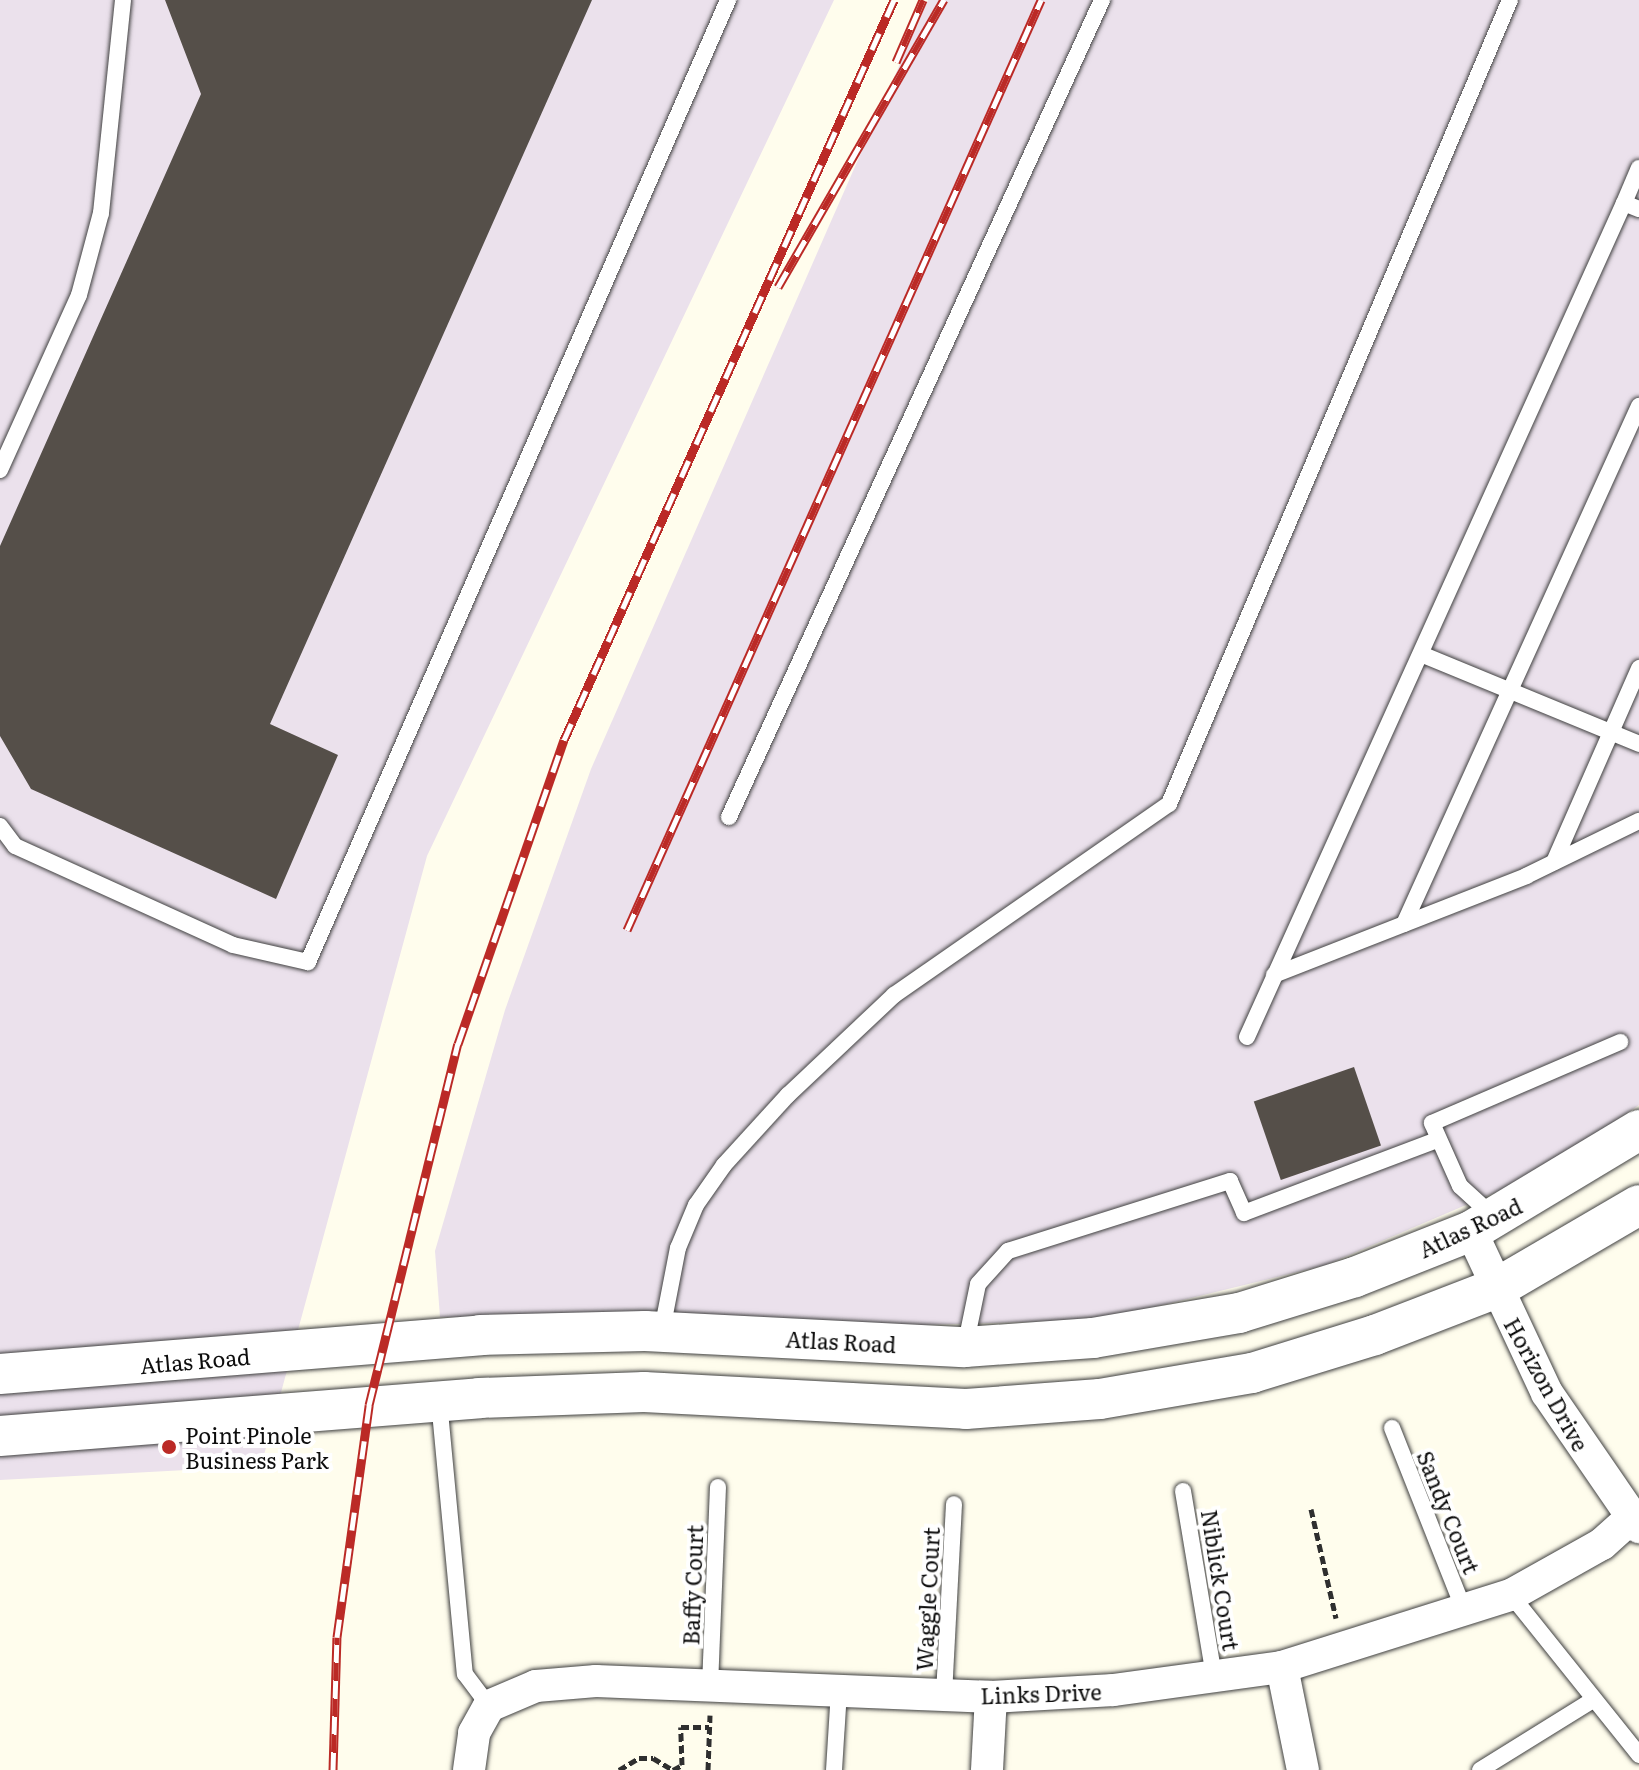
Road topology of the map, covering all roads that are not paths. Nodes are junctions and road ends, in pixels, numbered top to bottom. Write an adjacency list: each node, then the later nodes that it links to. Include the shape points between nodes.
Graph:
1 (123, 0): 8 (lane, via 101,213 79,295)
2 (728, 0): 16 (lane, via 308,962 233,945 15,846)
3 (1102, 0): 14 (lane)
4 (1510, 0): 27 (lane, via 1169,804 894,995 788,1095 724,1165 696,1205 678,1248)
5 (1639, 168): 6 (lane)
6 (1632, 206): 9 (lane)
7 (1639, 406): 11 (lane)
8 (0, 470)
9 (1421, 654): 11 (lane); 19 (lane)
10 (1639, 668): 12 (lane)
11 (1509, 692): 12 (lane); 18 (lane)
12 (1609, 734): 13 (lane); 17 (lane)
13 (1639, 744)
14 (729, 817)
15 (1639, 821): 17 (lane)
16 (0, 826)
17 (1554, 862): 18 (lane)
18 (1404, 924): 19 (lane)
19 (1274, 975): 20 (lane)
20 (1247, 1037)
21 (1620, 1042): 23 (lane, via 1432,1123)
22 (1639, 1130): 25 (street, Atlas Road)
23 (1437, 1140): 25 (lane); 28 (lane, via 1244,1213 1230,1181 1008,1251 978,1284)
24 (1639, 1205): 26 (street)
25 (1483, 1225): 26 (street, Horizon Drive); 28 (street, Atlas Road, via 1355,1277 1239,1313 1093,1338)
26 (1497, 1288): 30 (street, via 1375,1335 1252,1373 1100,1399 966,1409 644,1392); 36 (street, Horizon Drive, via 1547,1393)
27 (662, 1332): 28 (street, Atlas Road); 29 (street, Atlas Road, via 480,1335)
28 (965, 1347)
29 (0, 1374)
30 (439, 1400): 32 (street); 46 (lane, via 465,1674)
31 (1392, 1428): 38 (lane, Sandy Court)
32 (0, 1436)
33 (718, 1487): 41 (lane, Baffy Court)
34 (1183, 1491): 40 (lane, Niblick Court)
35 (954, 1504): 43 (lane, Waggle Court)
36 (1635, 1523): 37 (street, Links Drive)
37 (1511, 1595): 38 (street, Links Drive); 45 (lane)
38 (1465, 1612): 39 (street, Links Drive)
39 (1282, 1667): 40 (street, Links Drive); 51 (street)
40 (1214, 1677): 44 (street, Links Drive, via 1114,1690)
41 (710, 1686): 42 (street, Links Drive); 46 (street, Links Drive, via 596,1681 536,1686)
42 (839, 1691): 43 (street, Links Drive); 49 (lane)
43 (944, 1695): 44 (street, Links Drive)
44 (991, 1697): 50 (street)
45 (1593, 1700): 47 (lane); 52 (lane)
46 (489, 1706): 48 (street, via 474,1733)
47 (1639, 1755)
48 (469, 1770)
49 (834, 1770)
50 (987, 1770)
51 (1303, 1770)
52 (1480, 1770)

